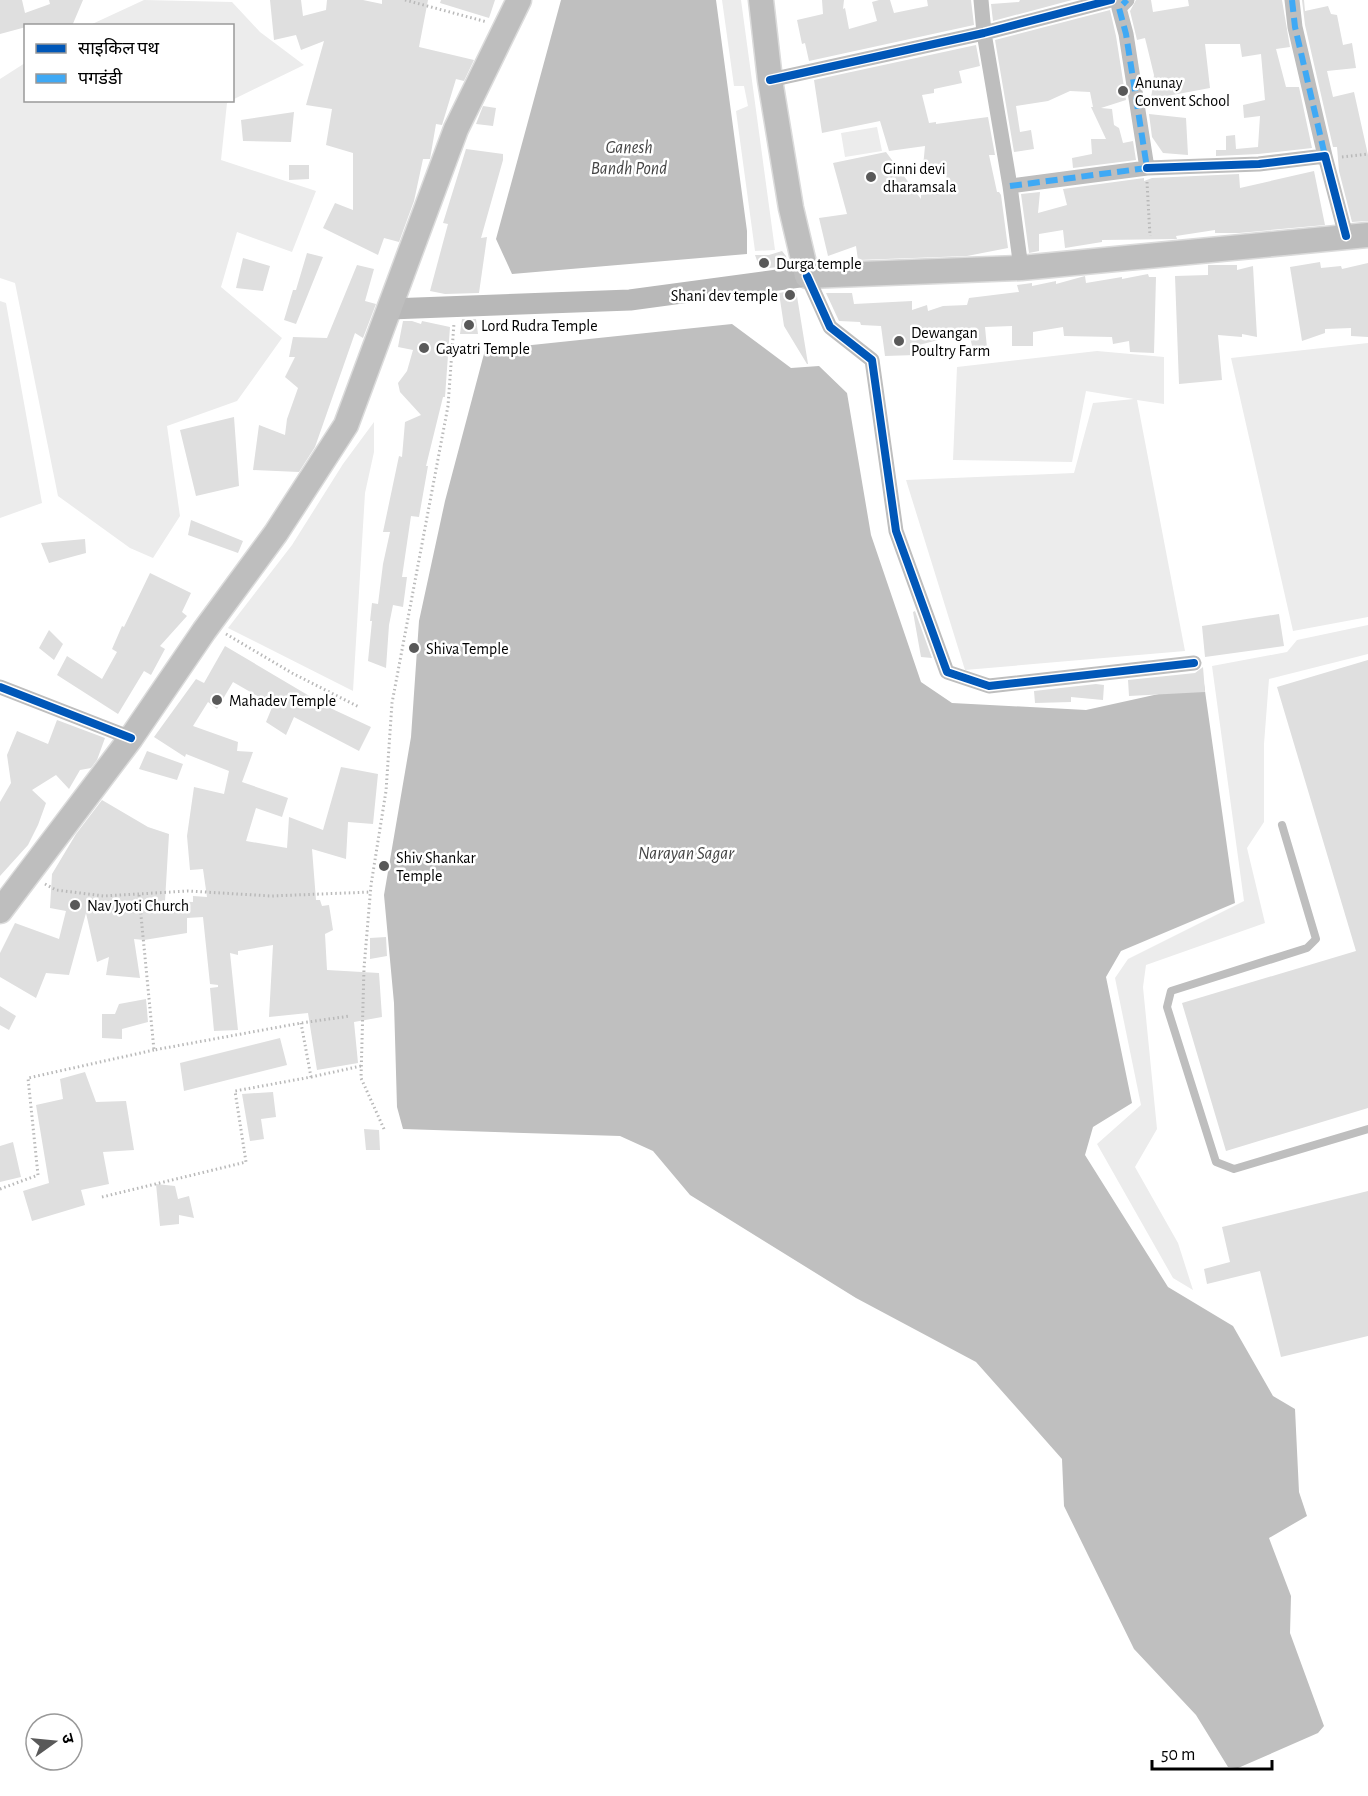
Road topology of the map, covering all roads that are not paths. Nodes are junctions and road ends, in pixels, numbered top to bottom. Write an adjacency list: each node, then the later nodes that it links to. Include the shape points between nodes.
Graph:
1 (519, 0): 15 (main road, via 456,129)
2 (760, 0): 8 (main road)
3 (981, 0): 7 (street)
4 (1111, 0): 7 (street)
5 (1127, 0): 10 (street, via 1119,8)
6 (1292, 0): 9 (street)
7 (984, 33): 8 (street); 11 (street)
8 (770, 80): 14 (main road, via 791,208)
9 (1325, 156): 10 (street, via 1259,165); 12 (street)
10 (1147, 168): 11 (street)
11 (1010, 186): 13 (street)
12 (1357, 236): 13 (main road)
13 (1021, 268): 14 (main road)
14 (807, 276): 15 (main road, via 630,300); 16 (street, via 830,327 872,360 896,531 947,672 989,687)
15 (390, 309): 18 (main road, via 346,425 276,533)
16 (1194, 663)
17 (0, 687): 18 (street)
18 (131, 738): 20 (main road)
19 (1282, 825): 21 (lane, via 1316,939 1307,948 1172,991 1167,1007 1216,1162 1234,1169)
20 (0, 911)
21 (1368, 1129)

